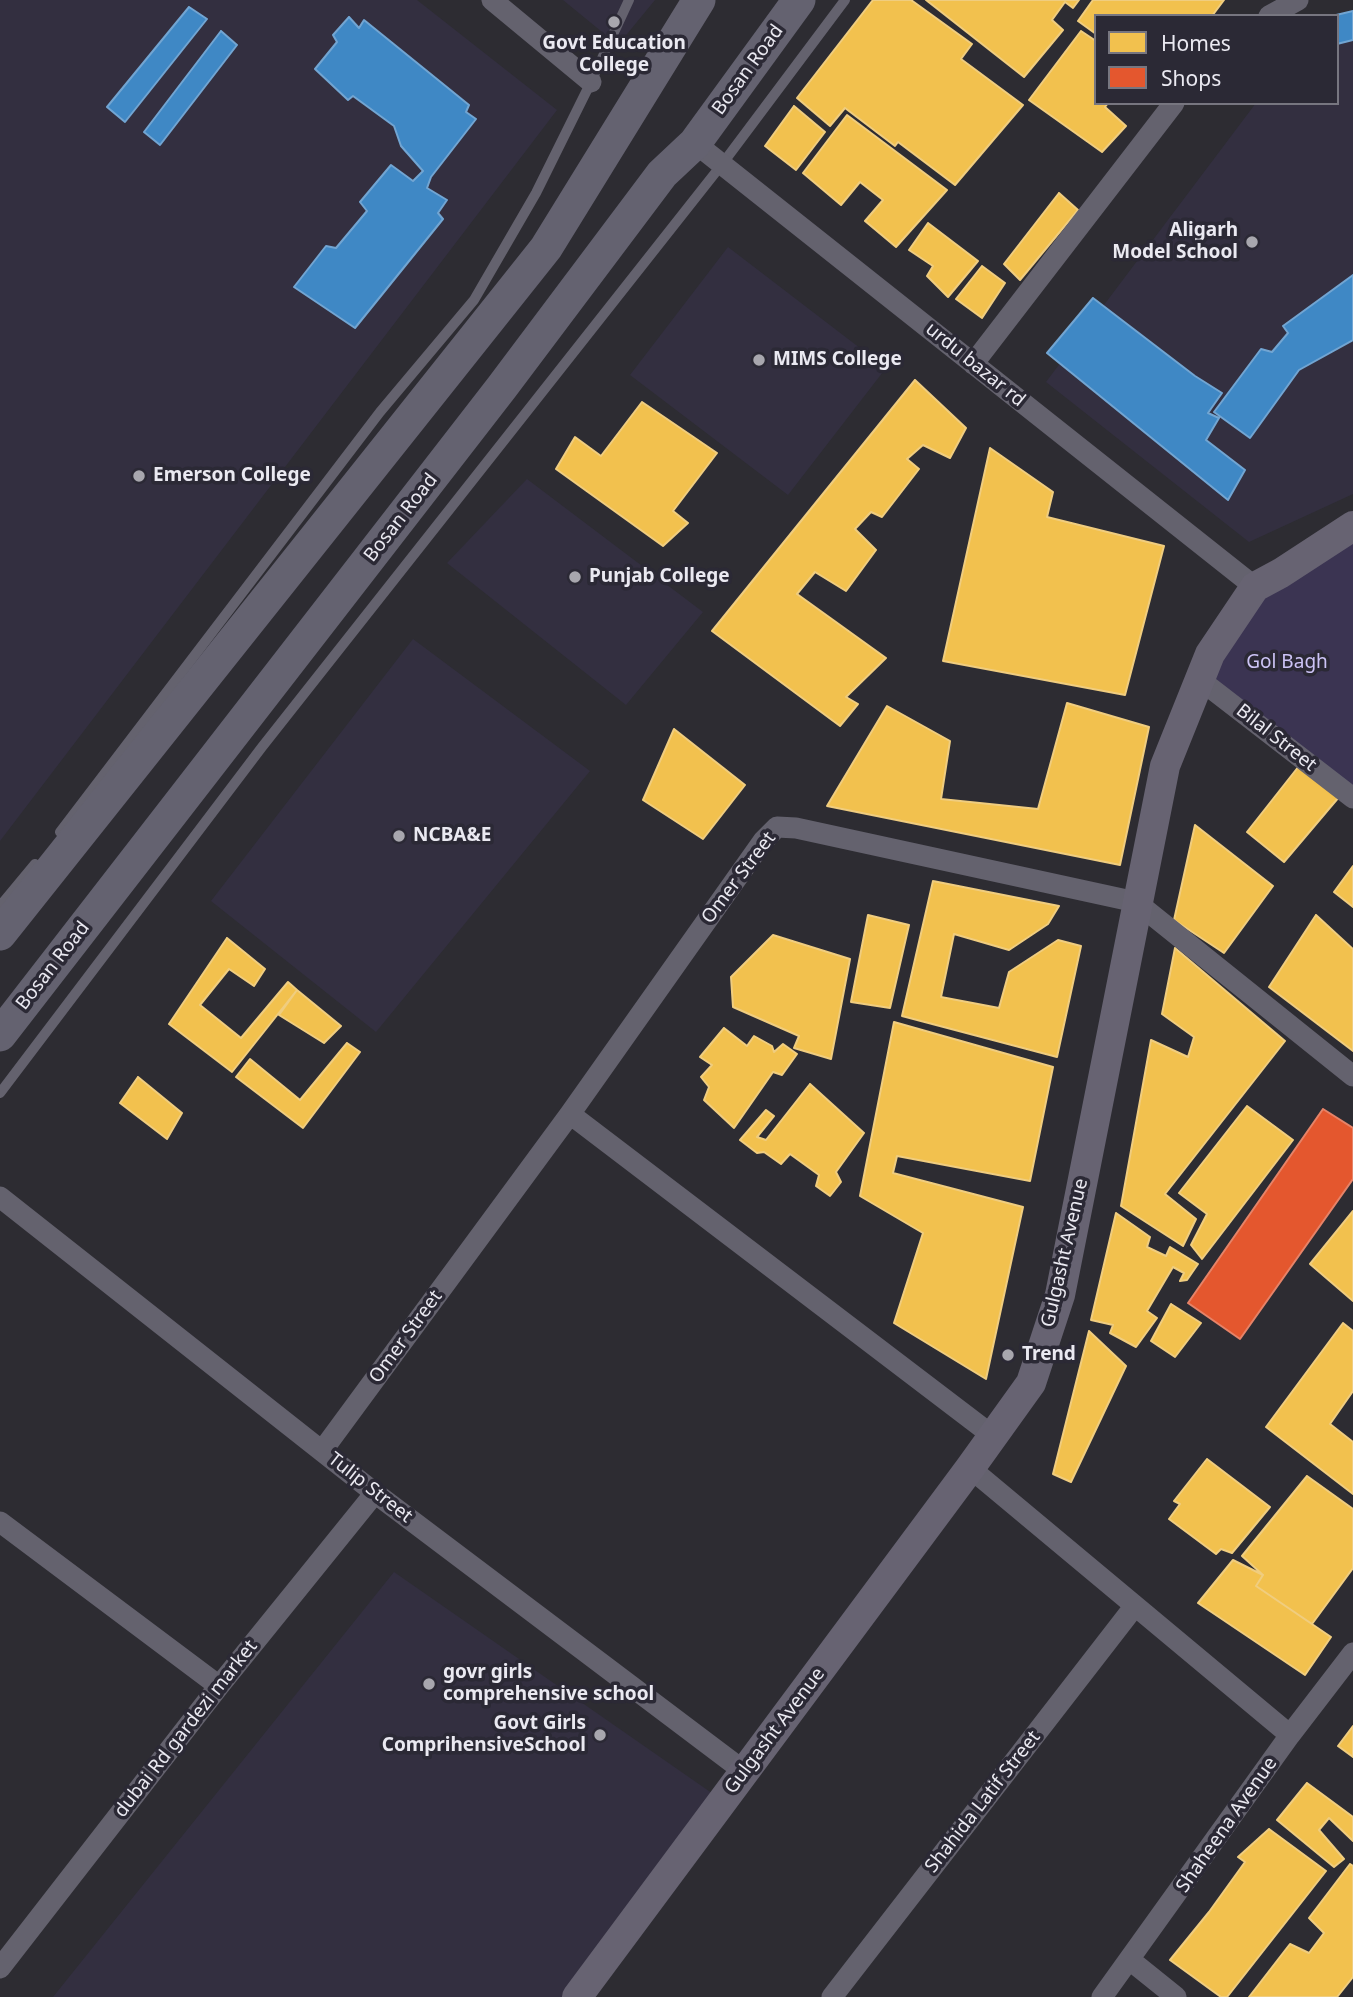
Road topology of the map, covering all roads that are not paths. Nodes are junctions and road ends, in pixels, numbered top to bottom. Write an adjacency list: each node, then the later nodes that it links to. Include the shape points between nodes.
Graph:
1 (492, 0): 8 (street)
2 (629, 0): 8 (lane)
3 (699, 0): 21 (main road, via 546,248)
4 (799, 0): 10 (main road, Bosan Road)
5 (845, 0): 11 (lane)
6 (1298, 0): 7 (street)
7 (1273, 14)
8 (591, 82): 17 (lane, via 536,193 474,300 380,412)
9 (1172, 105): 12 (street)
10 (695, 143): 11 (street, urdu bazar rd); 22 (main road, Bosan Road, via 662,174)
11 (723, 163): 12 (street, urdu bazar rd); 24 (lane, via 262,747)
12 (973, 364): 14 (street, urdu bazar rd)
13 (1353, 526): 14 (street, Gulgasht Avenue)
14 (1255, 587): 15 (street, Gulgasht Avenue, via 1210,654)
15 (1199, 679): 16 (street, Bilal Street); 19 (street, Gulgasht Avenue, via 1165,766)
16 (1353, 798)
17 (56, 837)
18 (40, 858): 20 (lane)
19 (1136, 902): 23 (street, Omer Street); 25 (street, Omer Street, via 777,827); 27 (street, Gulgasht Avenue, via 1060,1295 1031,1382)
20 (0, 906)
21 (0, 934)
22 (0, 1035)
23 (1353, 1076)
24 (0, 1093)
25 (569, 1114): 27 (street); 28 (street, Omer Street)
26 (0, 1197): 28 (street, Tulip Street)
27 (993, 1436): 29 (street, Gulgasht Avenue)
28 (322, 1451): 30 (street, Tulip Street)
29 (970, 1468): 32 (street); 36 (street, Gulgasht Avenue)
30 (375, 1493): 34 (street, dubai Rd gardezi market); 36 (street, Tulip Street)
31 (2, 1529): 34 (street)
32 (1134, 1607): 35 (street); 40 (street, Shahida Latif Street)
33 (1353, 1653): 35 (street, Shaheena Avenue)
34 (219, 1686): 38 (street, dubai Rd gardezi market)
35 (1290, 1735): 37 (street, Shaheena Avenue)
36 (745, 1772): 39 (street, Gulgasht Avenue)
37 (1130, 1960): 41 (street, Shaheena Avenue); 42 (street)
38 (0, 1968)
39 (577, 1997)
40 (832, 1997)
41 (1102, 1997)
42 (1176, 1997)

